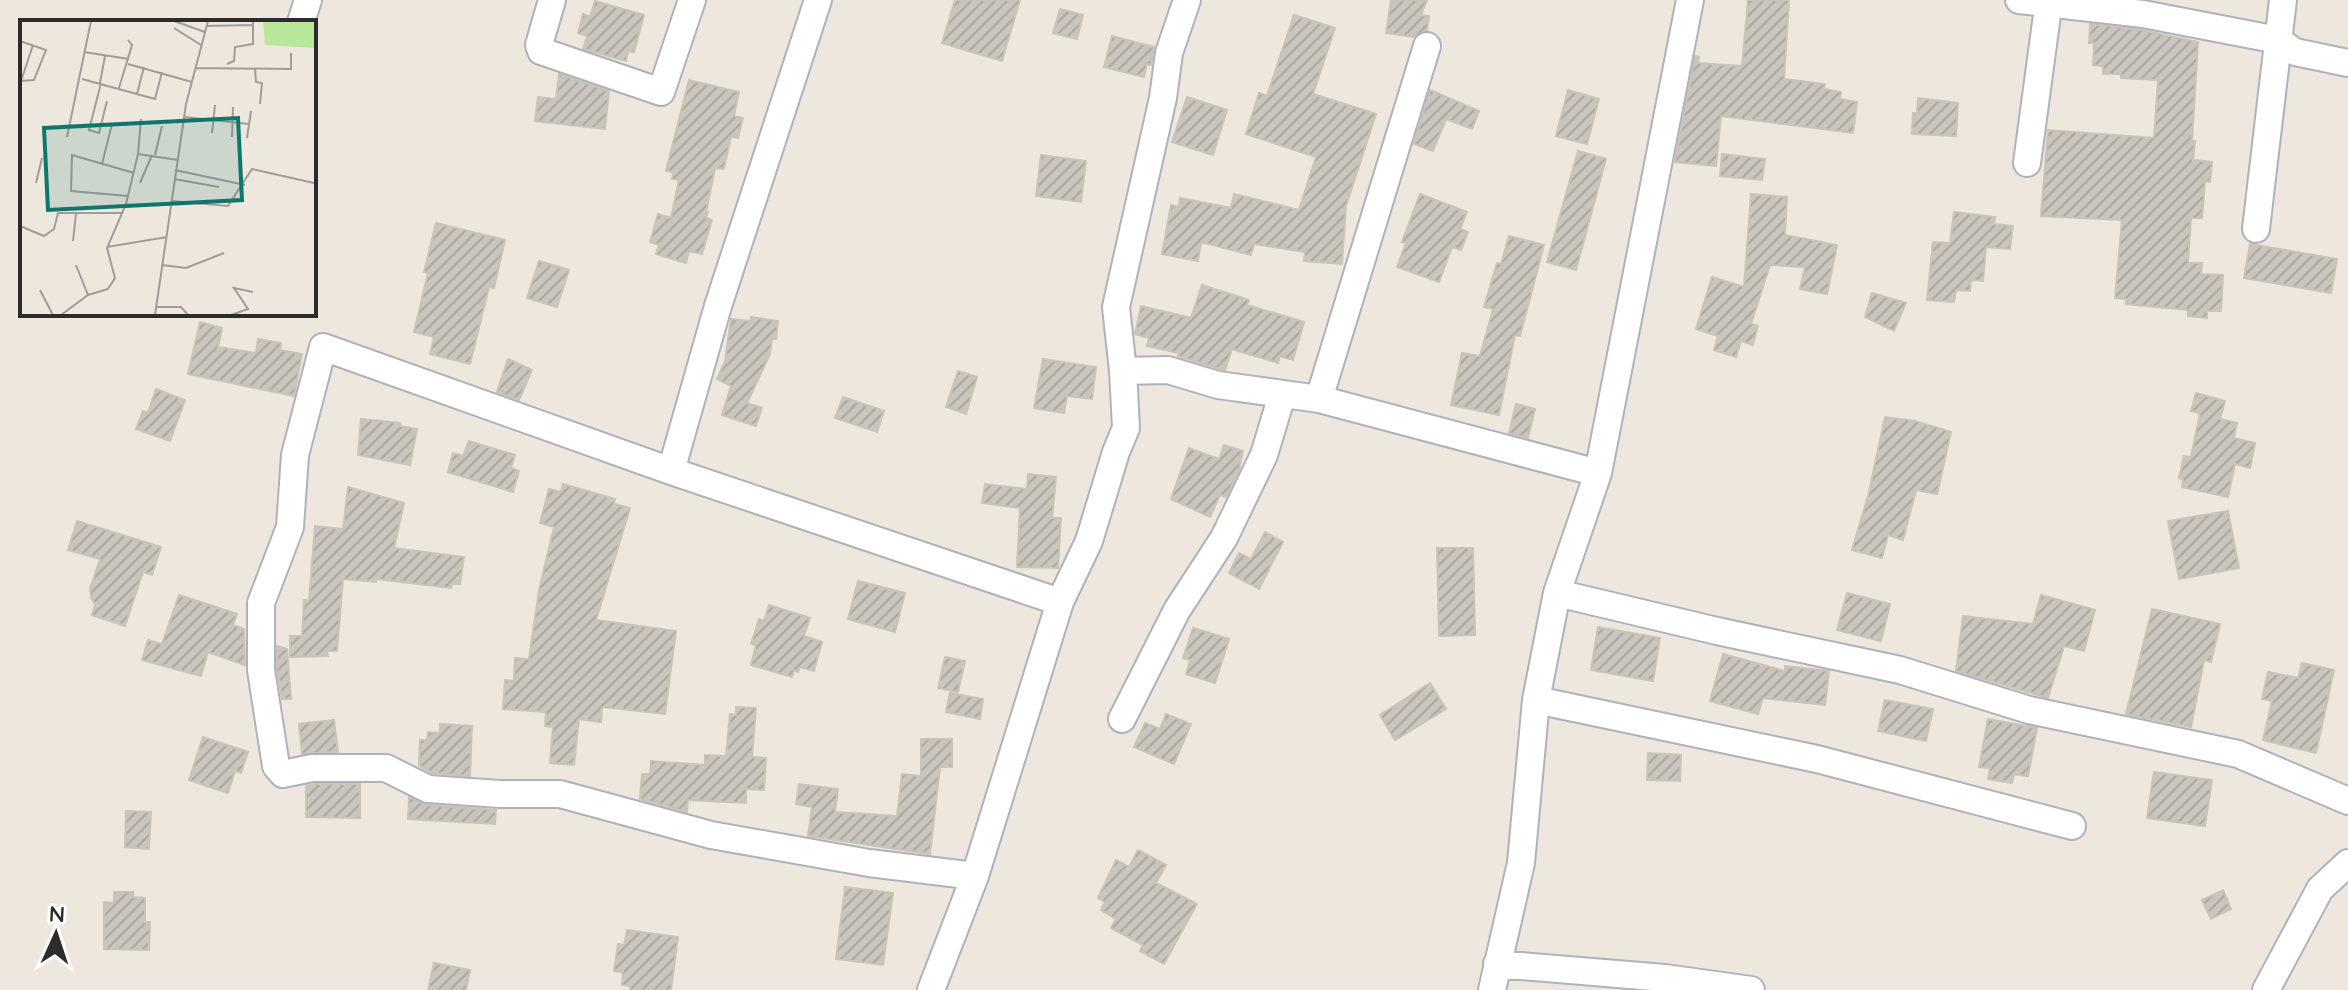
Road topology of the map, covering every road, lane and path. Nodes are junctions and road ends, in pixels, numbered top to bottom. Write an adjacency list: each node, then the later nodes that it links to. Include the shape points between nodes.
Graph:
1 (308, 0): 10 (street)
2 (552, 0): 3 (street, via 541,51 661,92)
3 (692, 0)
4 (818, 0): 19 (street, via 718,306)
5 (1187, 0): 16 (street, via 1169,53 1116,307)
6 (1690, 0): 20 (street)
7 (2019, 0): 9 (street)
8 (2283, 0): 11 (street)
9 (2049, 2): 11 (street); 14 (street)
10 (302, 20)
11 (2278, 40): 13 (street, via 2295,52); 15 (street)
12 (1427, 46): 18 (street)
13 (2348, 63)
14 (2027, 163)
15 (2256, 229)
16 (1123, 371): 17 (street, via 1168,370); 22 (street, via 1126,428 1089,541)
17 (1282, 395): 18 (street); 24 (street, via 1264,455 1224,538 1177,610)
18 (1319, 399): 20 (street)
19 (671, 471): 22 (street); 28 (street, via 323,347 295,455 290,527 261,603 261,670 276,766 283,774 312,768 386,768 428,789 560,794 711,835)
20 (1598, 473): 21 (street)
21 (1557, 593): 23 (street); 25 (street, via 1900,670 2029,710 2238,754)
22 (1060, 602): 28 (street)
23 (1536, 700): 26 (street, via 1817,759); 29 (street, via 1521,863)
24 (1122, 719)
25 (2348, 801)
26 (2072, 826)
27 (2348, 863): 33 (street, via 2320,889)
28 (975, 876): 30 (street)
29 (1497, 964): 31 (street); 32 (street)
30 (931, 990)
31 (1492, 990)
32 (1751, 990)
33 (2266, 990)

